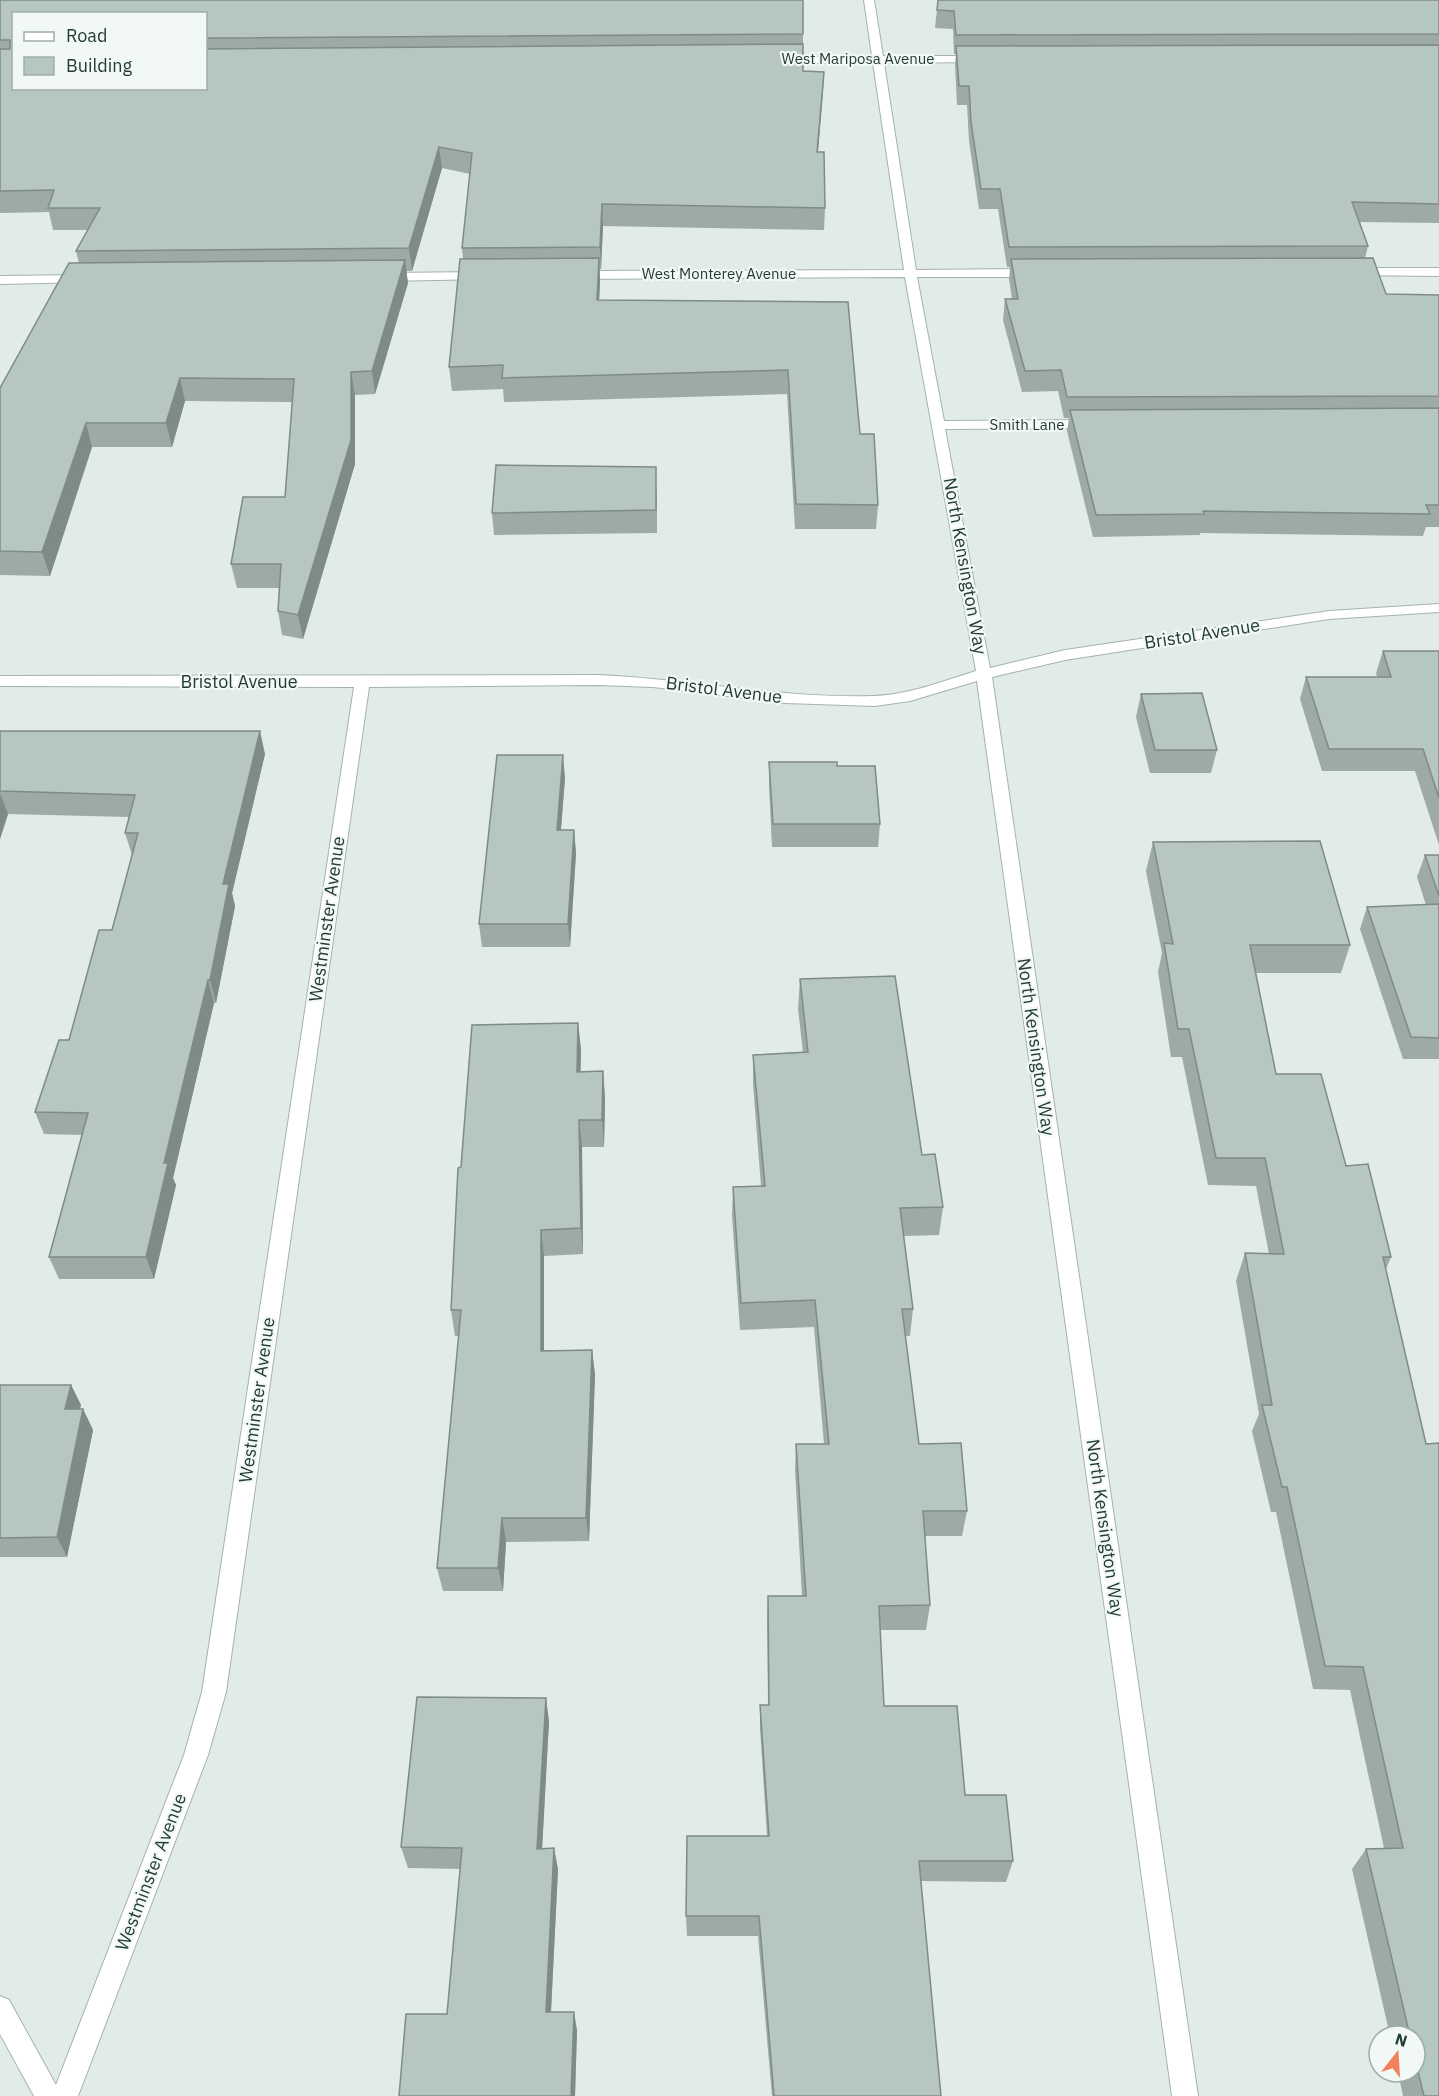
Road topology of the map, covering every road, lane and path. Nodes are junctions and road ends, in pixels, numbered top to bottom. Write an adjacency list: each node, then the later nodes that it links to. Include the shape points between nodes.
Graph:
1 (869, 0): 2 (street, North Kensington Way)
2 (879, 59): 3 (street, West Mariposa Avenue); 4 (street, West Mariposa Avenue); 7 (street, North Kensington Way)
3 (985, 59)
4 (764, 60)
5 (1345, 272): 6 (street)
6 (1439, 272)
7 (909, 273): 8 (street, West Monterey Avenue); 10 (street, West Monterey Avenue); 15 (street, North Kensington Way)
8 (1051, 273)
9 (491, 276): 11 (street)
10 (562, 276)
11 (371, 277)
12 (96, 279): 13 (street)
13 (0, 280)
14 (1104, 424): 15 (street, Smith Lane)
15 (939, 425): 17 (street, North Kensington Way)
16 (1439, 608): 17 (street, Bristol Avenue, via 1329,615 1253,626 1065,655)
17 (984, 674): 19 (street, Bristol Avenue, via 910,696 875,700 785,698 642,681); 23 (street, North Kensington Way)
18 (0, 681): 19 (street, Bristol Avenue)
19 (362, 682): 22 (street, Westminster Avenue, via 214,1692 196,1755)
20 (0, 2009): 21 (street)
21 (48, 2096)
22 (65, 2096)
23 (1185, 2096)

